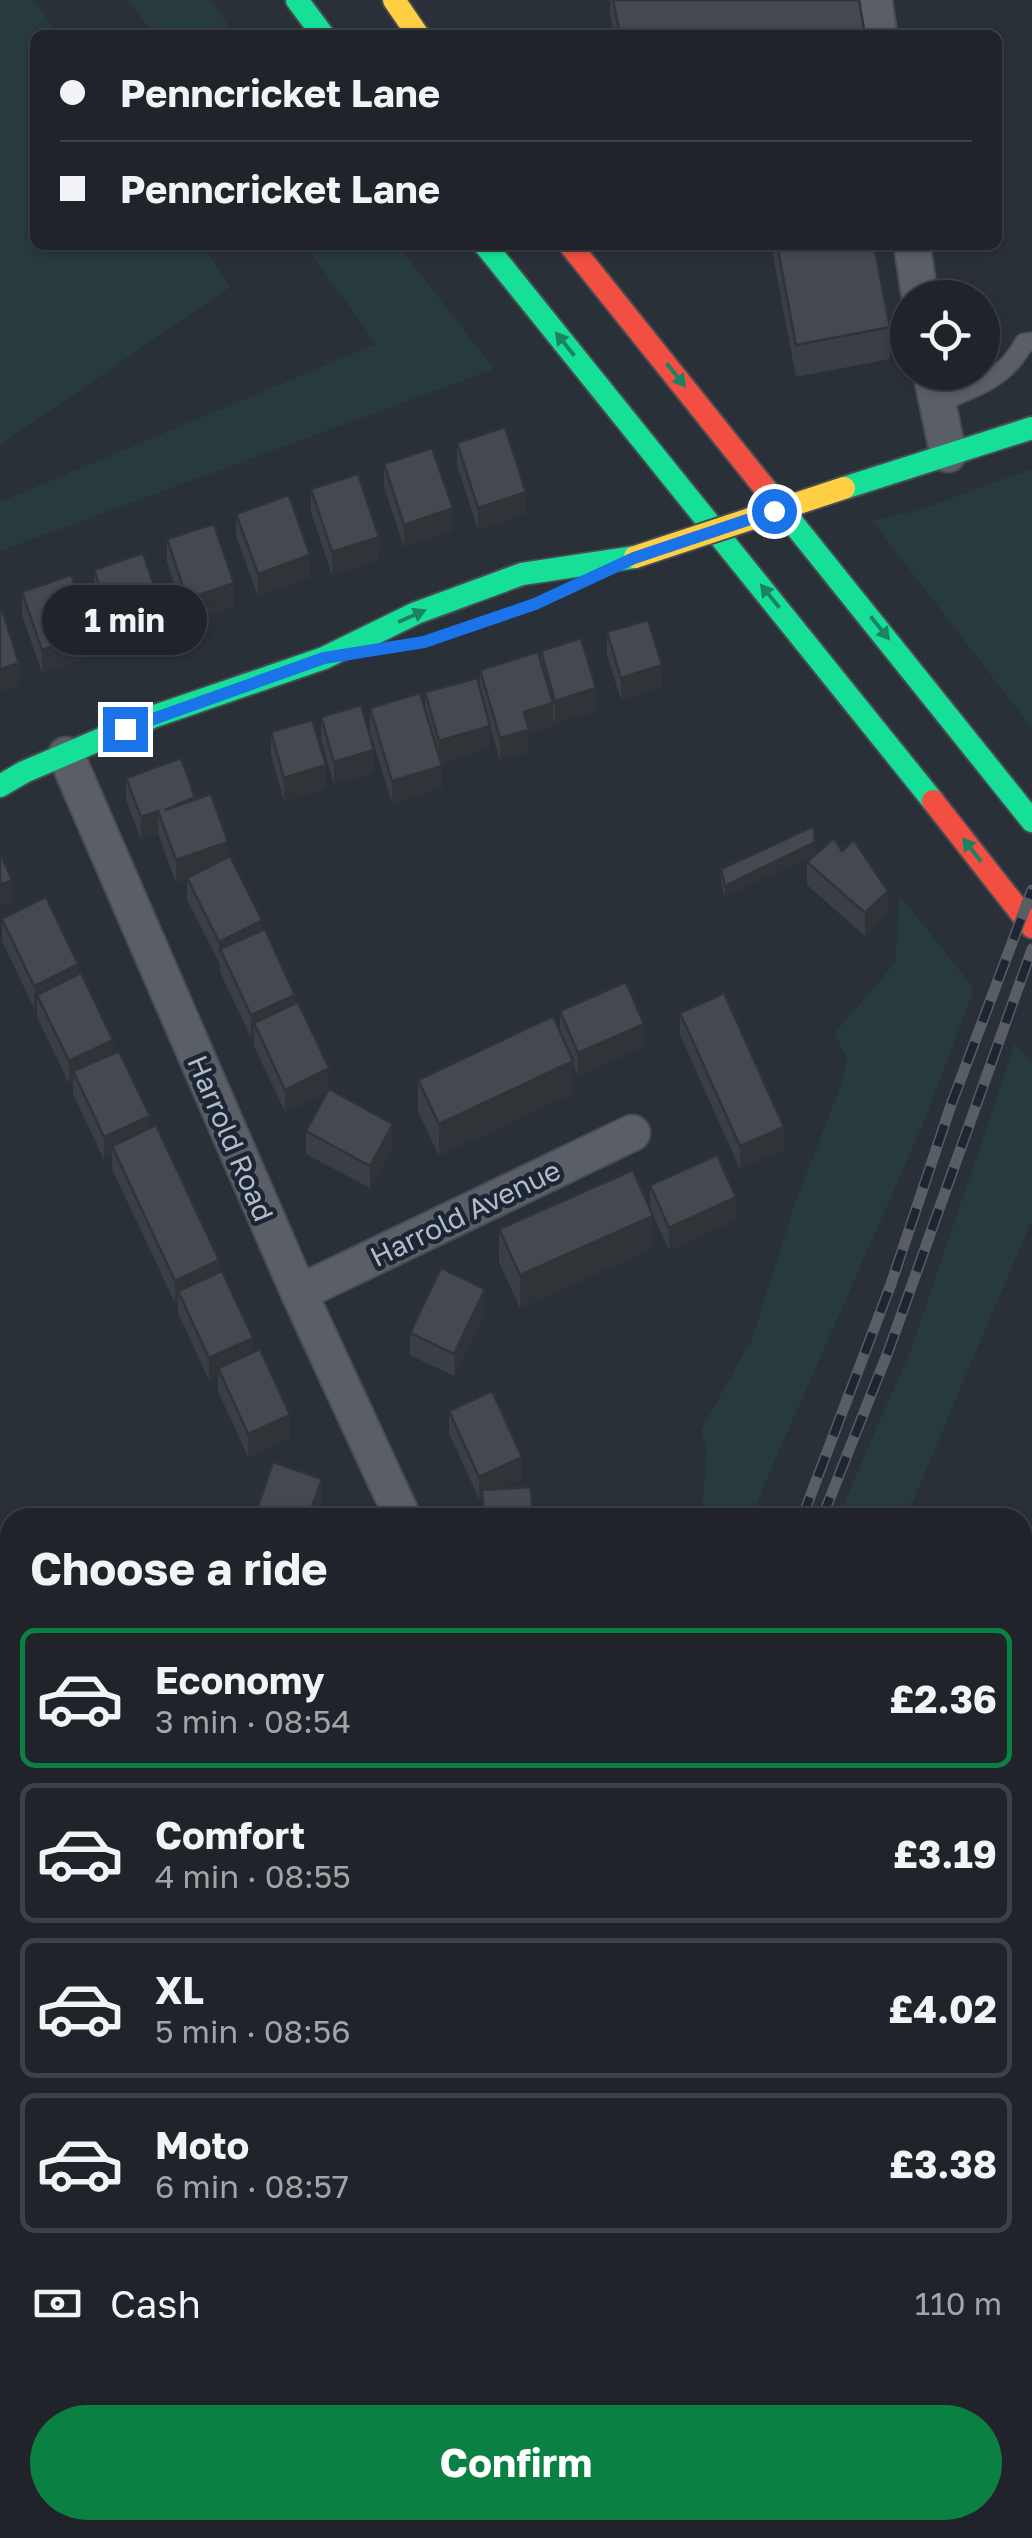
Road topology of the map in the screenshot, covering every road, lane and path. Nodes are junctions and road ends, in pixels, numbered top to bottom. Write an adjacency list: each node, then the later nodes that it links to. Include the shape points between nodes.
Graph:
1 (297, 0): 4 (main road)
2 (394, 0): 5 (main road)
3 (874, 0): 6 (street)
4 (319, 30)
5 (415, 30)
6 (878, 30)
7 (489, 250): 25 (main road, one-way to 7)
8 (574, 250): 24 (main road, one-way to 24)
9 (913, 250): 10 (street)
10 (917, 280)
11 (1032, 342): 12 (lane)
12 (1000, 374)
13 (934, 390): 15 (street)
14 (1032, 428): 15 (main road)
15 (948, 454): 16 (main road, bridge)
16 (634, 558): 17 (main road); 19 (main road, one-way to 16, via 416,613 522,574)
17 (568, 588)
18 (408, 644): 19 (main road)
19 (324, 658): 20 (main road, via 155,716)
20 (66, 755): 21 (main road); 27 (street, Harrold Road)
21 (24, 772): 22 (main road); 23 (main road)
22 (0, 778)
23 (0, 786)
24 (1032, 821)
25 (1032, 927)
26 (632, 1133): 27 (street, Harrold Avenue)
27 (298, 1293): 28 (street, Harrold Road)
28 (398, 1508)

